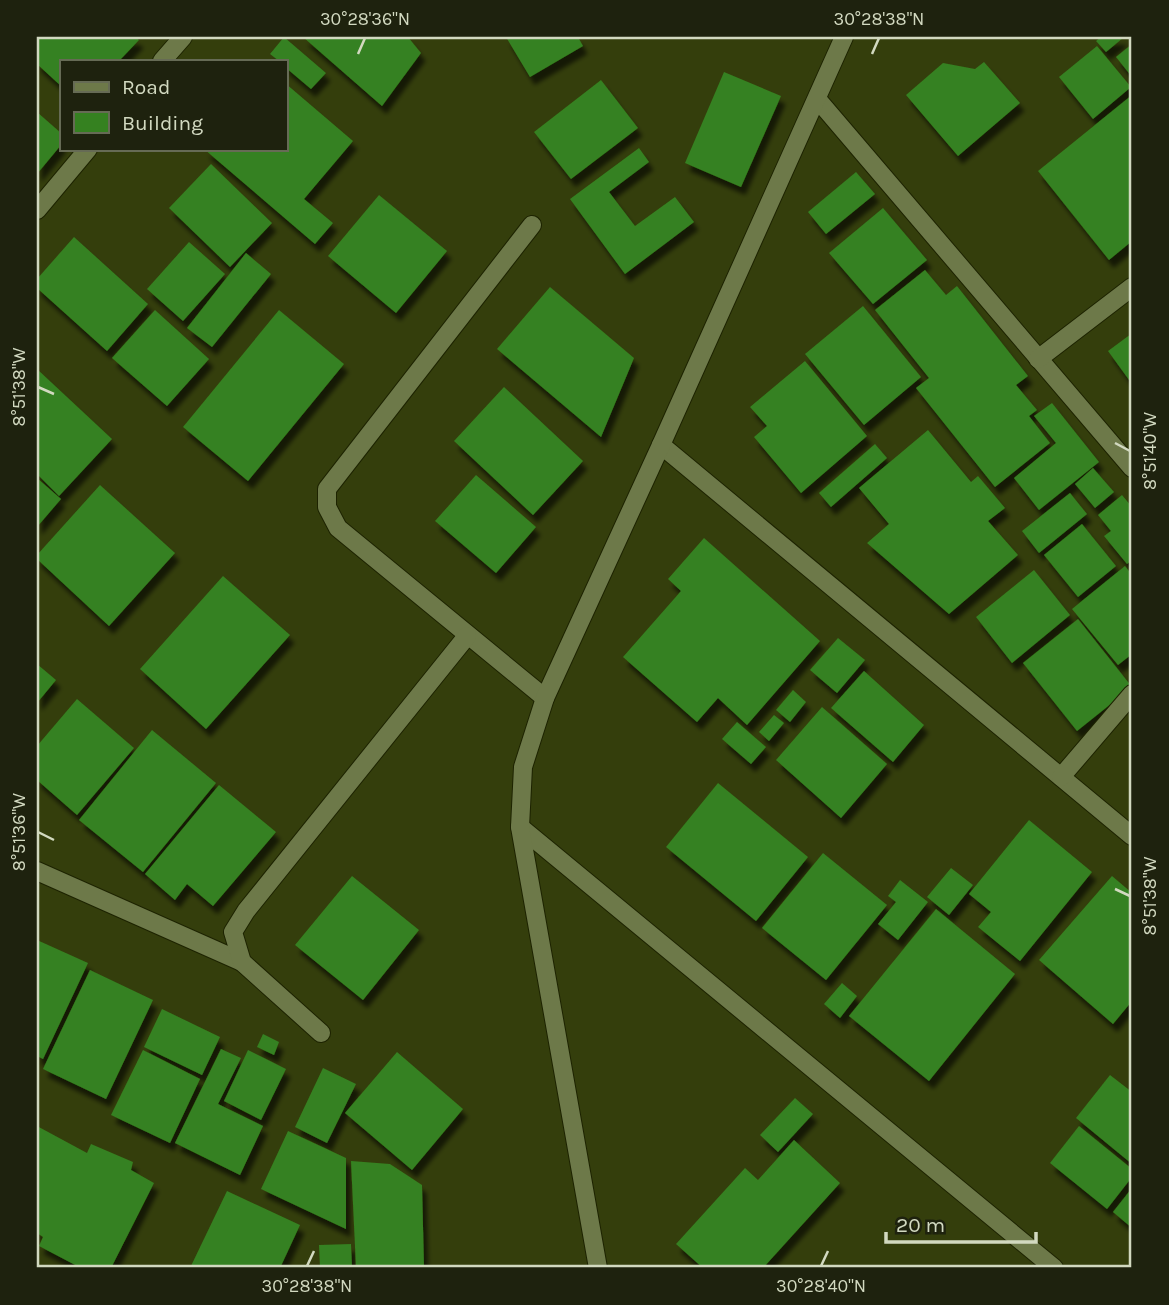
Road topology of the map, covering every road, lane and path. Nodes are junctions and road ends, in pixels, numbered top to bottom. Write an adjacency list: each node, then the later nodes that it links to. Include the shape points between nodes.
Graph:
1 (183, 37): 3 (street)
2 (845, 37): 4 (street)
3 (163, 60)
4 (818, 100): 9 (street); 10 (street)
5 (88, 150): 6 (street)
6 (37, 210)
7 (532, 225): 12 (street, via 327,489 327,507 338,528)
8 (1132, 287): 9 (street)
9 (1038, 359): 11 (street)
10 (662, 445): 14 (street); 15 (street)
11 (1132, 468)
12 (467, 636): 14 (street); 19 (street, via 246,911 233,932)
13 (1132, 694): 15 (street)
14 (545, 698): 16 (street, via 523,767)
15 (1060, 777): 17 (street)
16 (520, 827): 21 (street); 22 (street)
17 (1132, 836)
18 (37, 871): 19 (street)
19 (242, 962): 20 (street)
20 (321, 1033)
21 (598, 1268)
22 (1054, 1268)

